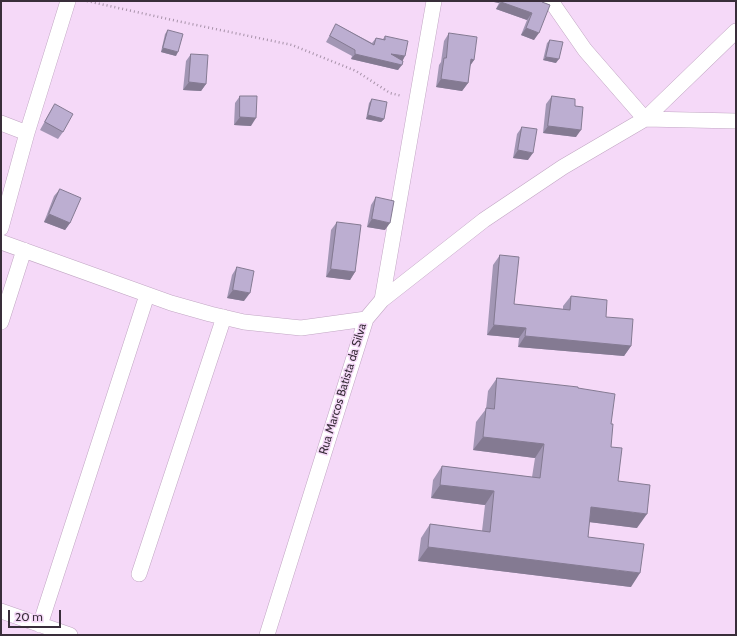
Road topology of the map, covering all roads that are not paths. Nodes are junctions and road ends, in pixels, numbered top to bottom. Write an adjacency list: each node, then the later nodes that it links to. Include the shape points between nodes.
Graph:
1 (68, 1): 8 (street)
2 (434, 1): 13 (street)
3 (550, 1): 5 (street, via 585,50)
4 (736, 30): 5 (street)
5 (645, 120): 6 (street); 13 (street, via 563,167 484,220)
6 (736, 121)
7 (1, 123): 8 (street)
8 (27, 133): 9 (street)
9 (1, 228)
10 (1, 242): 11 (street, Rua Marcos Batista da Silva)
11 (24, 250): 12 (street, Rua Marcos Batista da Silva); 16 (street)
12 (147, 295): 14 (street, Rua Marcos Batista da Silva); 19 (street)
13 (382, 300): 15 (street)
14 (224, 318): 15 (street, Rua Marcos Batista da Silva, via 301,328); 17 (street)
15 (366, 320): 21 (street, Rua Marcos Batista da Silva)
16 (1, 322)
17 (139, 574)
18 (1, 611): 19 (street)
19 (40, 625): 20 (street)
20 (70, 635)
21 (267, 635)

